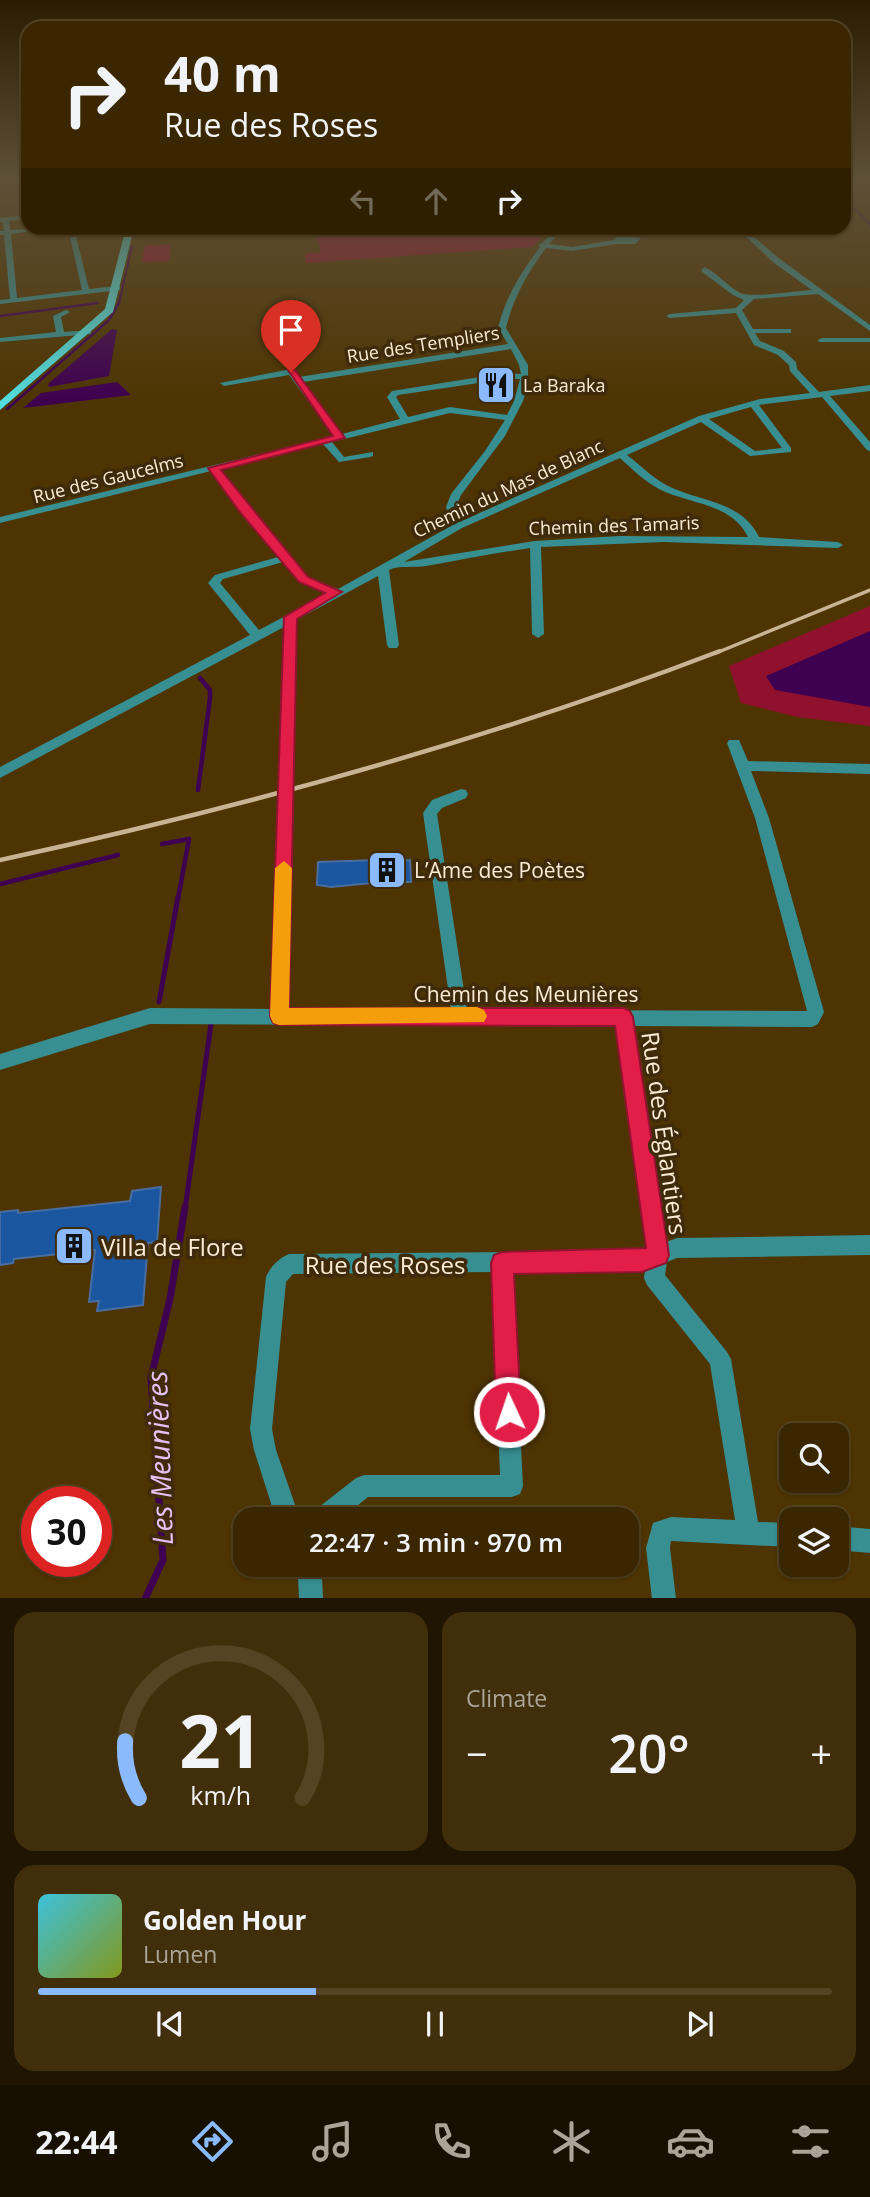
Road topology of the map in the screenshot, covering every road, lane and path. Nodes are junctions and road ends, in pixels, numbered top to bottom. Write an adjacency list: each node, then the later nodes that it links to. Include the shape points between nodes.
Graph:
1 (6, 254): 11 (street)
2 (77, 254): 8 (street)
3 (124, 254): 7 (main road)
4 (537, 254): 24 (street, via 503,321)
5 (769, 254): 9 (street)
6 (704, 269): 10 (street, via 723,289)
7 (117, 288): 8 (street); 20 (main road, via 110,310)
8 (86, 292): 11 (street)
9 (819, 292): 10 (street); 16 (street)
10 (749, 299): 13 (street)
11 (14, 301): 12 (street)
12 (0, 302)
13 (738, 310): 15 (street); 17 (street)
14 (66, 312): 19 (street, via 57,316)
15 (670, 316)
16 (870, 329)
17 (752, 331): 18 (street); 29 (street, via 757,343 781,353 803,382)
18 (788, 331)
19 (60, 332): 20 (street); 21 (street)
20 (88, 332): 31 (main road)
21 (0, 340)
22 (822, 340): 23 (street)
23 (870, 340)
24 (512, 346): 25 (street); 26 (street, Rue des Templiers)
25 (525, 377): 32 (street); 34 (street, via 395,393 391,397)
26 (299, 381): 27 (street, via 291,372); 35 (street)
27 (223, 383)
28 (870, 388): 29 (street, Chemin du Mas de Blanc)
29 (820, 393): 30 (street, Chemin du Mas de Blanc); 37 (street)
30 (752, 404): 33 (street, Chemin du Mas de Blanc); 33 (street, via 792,453 753,454)
31 (0, 407)
32 (509, 418): 34 (street, Rue des Gaucelms, via 455,410); 42 (street, via 456,494 451,507)
33 (702, 418): 39 (street, Chemin du Mas de Blanc)
34 (406, 421): 35 (street, Rue des Gaucelms)
35 (340, 438): 36 (street, Rue des Gaucelms)
36 (326, 441): 38 (street, via 342,460); 40 (street, Rue des Gaucelms)
37 (870, 448)
38 (370, 454)
39 (622, 454): 42 (street, Chemin du Mas de Blanc); 43 (street, via 662,487 717,504 752,530)
40 (214, 468): 41 (street, Rue des Gaucelms); 46 (street)
41 (0, 520)
42 (458, 526): 47 (street, Chemin du Mas de Blanc)
43 (754, 540): 44 (street, Chemin des Tamaris, via 651,538); 45 (street, Chemin des Tamaris)
44 (535, 544): 47 (street, Chemin des Tamaris); 50 (street)
45 (838, 545)
46 (285, 558): 48 (street, via 303,579); 51 (street, via 219,577 214,583)
47 (388, 566): 48 (street, Chemin du Mas de Blanc); 52 (street)
48 (336, 592): 49 (street, Chemin du Mas de Blanc)
49 (290, 617): 51 (street, Chemin du Mas de Blanc); 58 (street)
50 (538, 634)
51 (257, 635): 56 (street, Chemin du Mas de Blanc)
52 (393, 645)
53 (734, 743): 54 (street, Chemin des Meunières)
54 (744, 766): 55 (street); 60 (street, Chemin des Meunières, via 816,1012 812,1019 800,1021)
55 (870, 769)
56 (0, 773)
57 (461, 794): 59 (street, via 437,804 430,813)
58 (279, 1016): 59 (street, Chemin des Meunières); 61 (street, Chemin des Meunières, via 150,1016)
59 (460, 1016): 60 (street, Chemin des Meunières)
60 (624, 1017): 63 (street, Rue des Églantiers)
61 (0, 1062)
62 (870, 1245): 63 (street, Rue des Roses, via 677,1248)
63 (658, 1255): 64 (street, Rue des Roses, via 642,1261); 67 (street, Rue des Églantiers, via 654,1278 720,1359)
64 (502, 1263): 65 (street, Rue des Roses, via 328,1262 282,1268 276,1277 261,1429); 66 (street, via 512,1486 365,1486)
65 (284, 1507)
66 (337, 1507)
67 (748, 1532): 68 (street); 73 (street, via 661,1531 658,1548)
68 (779, 1534)
69 (849, 1539): 70 (street)
70 (870, 1541)
71 (310, 1577): 72 (street)
72 (311, 1598)
73 (664, 1598)

